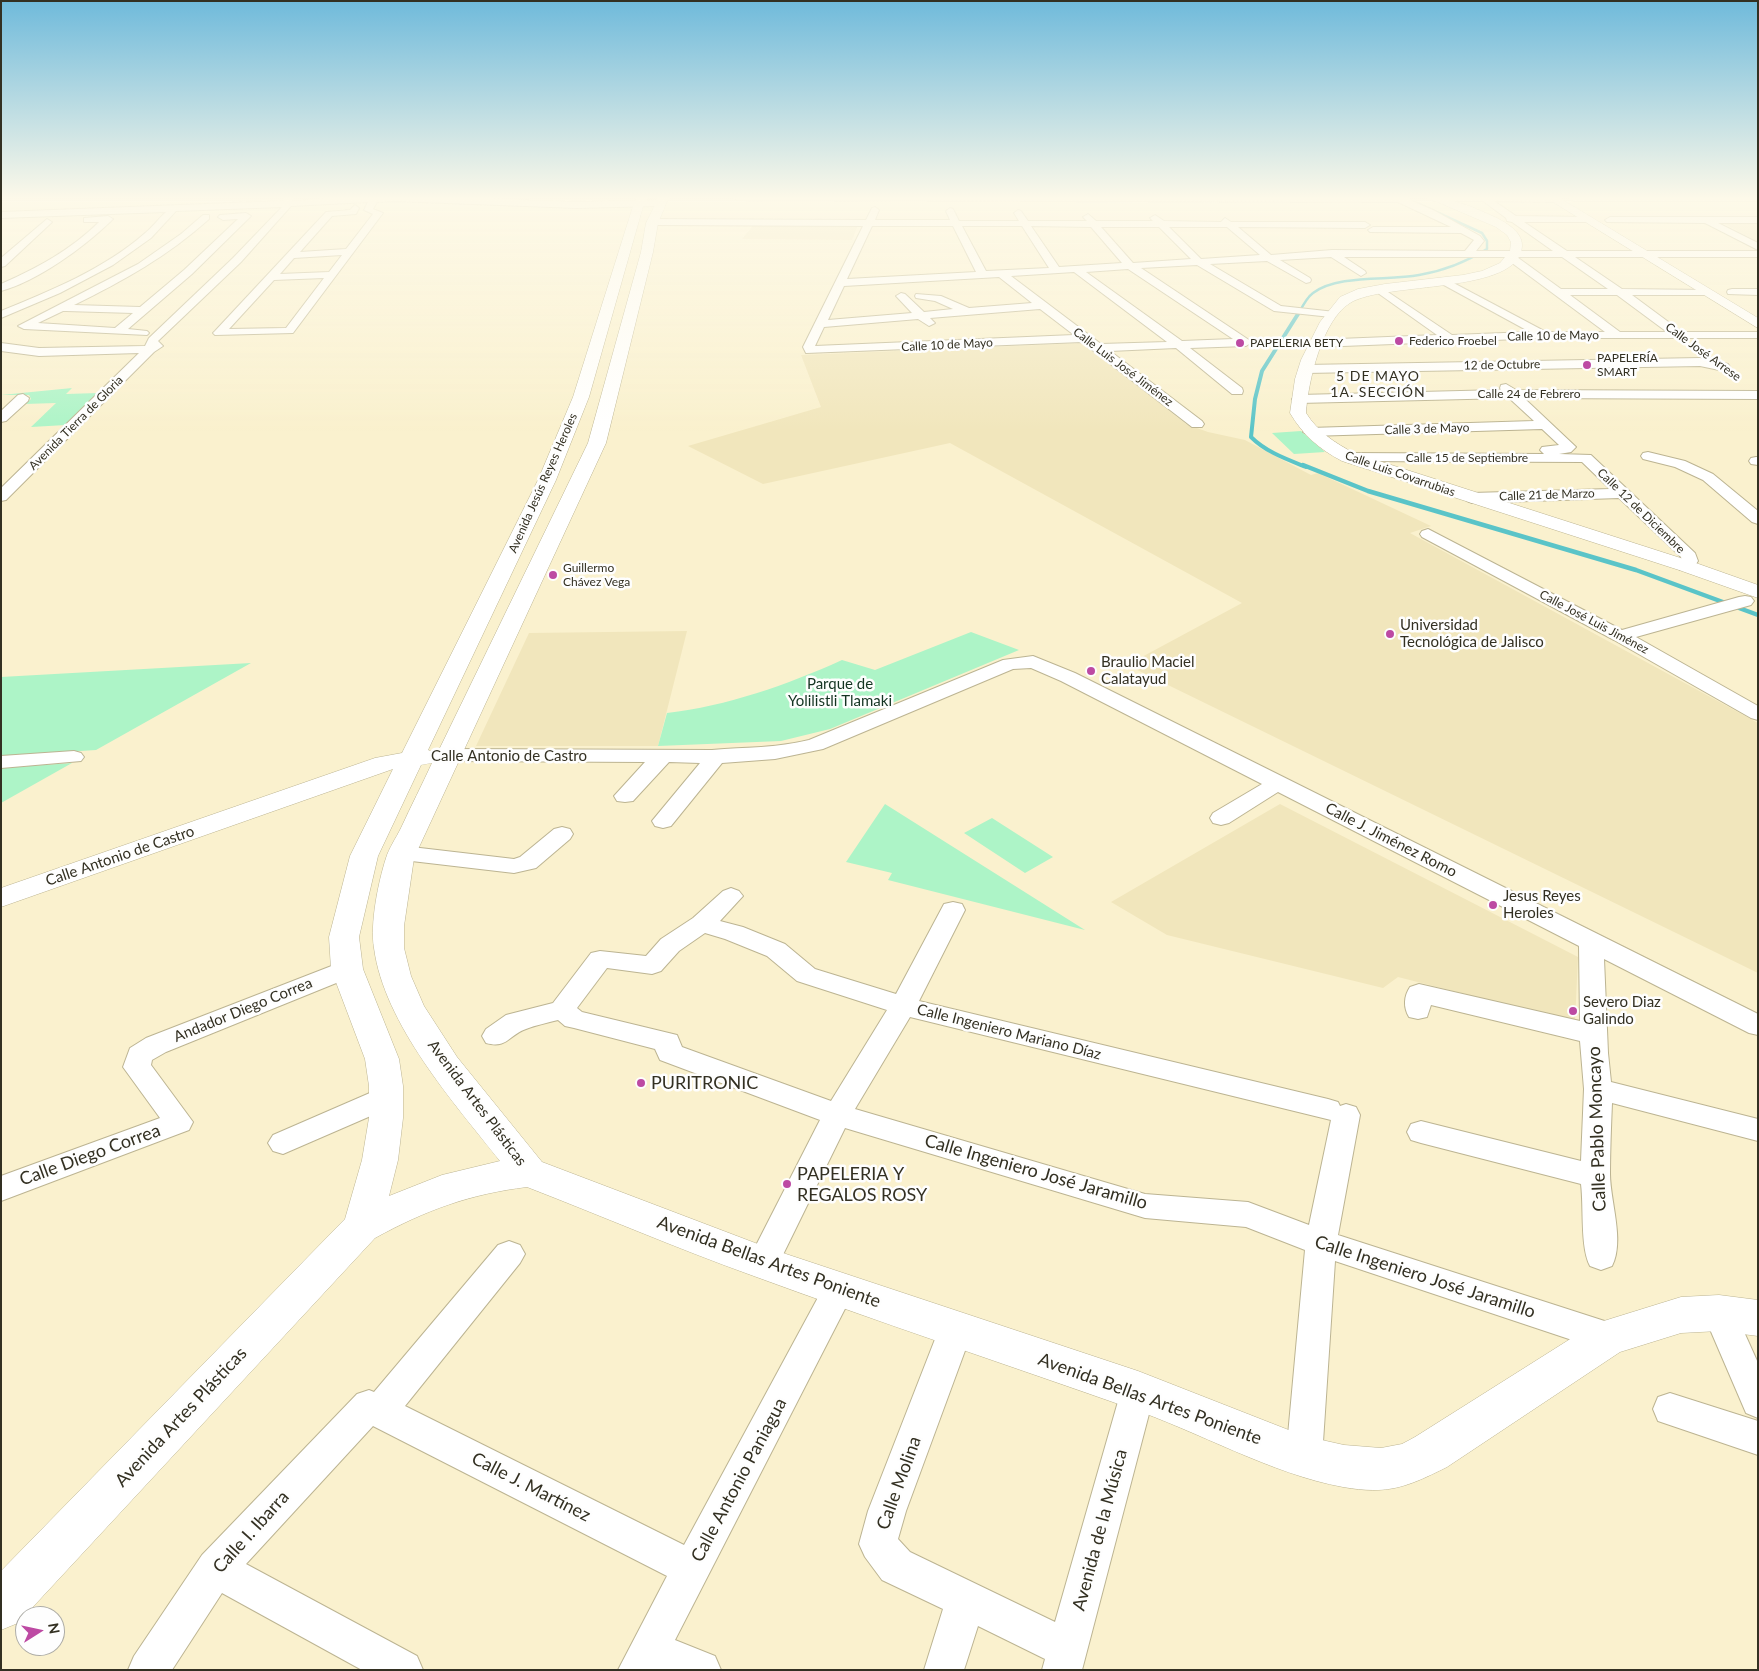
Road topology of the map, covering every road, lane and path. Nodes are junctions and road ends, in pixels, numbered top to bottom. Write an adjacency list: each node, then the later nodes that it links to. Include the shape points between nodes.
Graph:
1 (9, 275): 24 (street)
2 (27, 275): 24 (street)
3 (71, 275): 44 (street)
4 (87, 275): 49 (street)
5 (128, 275): 29 (street)
6 (184, 275): 32 (street)
7 (221, 275): 69 (street, Avenida Tierra de Gloria, via 153,340)
8 (233, 275): 43 (street)
9 (332, 275): 23 (street); 23 (street, via 289,331 219,333)
10 (619, 275): 78 (street, Avenida Jesús Reyes Heroles)
11 (641, 275): 79 (street, Avenida Jesús Reyes Heroles)
12 (844, 275): 27 (street)
13 (984, 275): 27 (street)
14 (1003, 275): 42 (street, Calle Luis José Jiménez)
15 (1084, 275): 65 (street)
16 (1144, 275): 65 (street, via 1246,342)
17 (1221, 275): 48 (street, via 1272,305)
18 (1298, 275): 25 (street)
19 (1475, 275): 26 (street, Calle Luis Covarrubias)
20 (1537, 275): 35 (street)
21 (1594, 275): 36 (street, Calle José Arrese)
22 (1676, 275): 37 (street)
23 (271, 277)
24 (21, 278): 28 (street)
25 (1306, 280)
26 (1446, 282): 34 (street, Calle Luis Covarrubias); 57 (street)
27 (840, 283): 51 (street)
28 (3, 287)
29 (104, 287): 30 (street); 45 (street)
30 (122, 288)
31 (150, 288): 32 (street)
32 (168, 289): 46 (street)
33 (1728, 289): 38 (street); 41 (street)
34 (1379, 290): 48 (street, Calle Luis Covarrubias, via 1347,299); 61 (street)
35 (1558, 292): 36 (street); 58 (street)
36 (1618, 292): 37 (street); 59 (street, Calle José Arrese)
37 (1704, 292): 52 (street)
38 (1758, 292)
39 (901, 296): 50 (street)
40 (920, 296): 47 (street, via 937,298)
41 (1751, 303)
42 (1043, 305): 47 (street); 62 (street, Calle Luis José Jiménez)
43 (205, 306)
44 (1, 307)
45 (63, 308): 46 (street); 54 (street)
46 (143, 310): 55 (street)
47 (967, 312): 50 (street)
48 (1325, 314): 64 (street, Calle Luis Covarrubias)
49 (1, 316)
50 (922, 316): 51 (street); 66 (street)
51 (821, 324): 66 (street, Calle 10 de Mayo, via 810,350)
52 (1758, 324)
53 (1, 325): 54 (street)
54 (24, 326): 55 (street)
55 (118, 330): 56 (street)
56 (142, 333)
57 (1544, 335): 58 (street, Calle 10 de Mayo); 61 (street, Calle 10 de Mayo)
58 (1617, 335): 59 (street, Calle 10 de Mayo)
59 (1680, 335): 60 (street, Calle 10 de Mayo); 71 (street, Calle José Arrese)
60 (1758, 335)
61 (1448, 337): 64 (street, Calle 10 de Mayo); 72 (street)
62 (1084, 338): 66 (street, Calle 10 de Mayo); 68 (street, Calle Luis José Jiménez)
63 (165, 342): 69 (street, Avenida Tierra de Gloria)
64 (1318, 343): 74 (street, Calle Luis Covarrubias)
65 (1178, 344): 68 (street); 76 (street)
66 (949, 345)
67 (1, 347): 69 (street, via 39,352)
68 (1098, 348): 83 (street, Calle Luis José Jiménez)
69 (147, 352): 70 (street, via 35,358); 91 (street, Avenida Tierra de Gloria)
70 (1, 354)
71 (1702, 355): 72 (street, 12 de Octubre); 73 (street, 12 de Octubre)
72 (1482, 365): 74 (street, 12 de Octubre); 77 (street)
73 (1724, 367): 75 (street, Calle José Arrese)
74 (1305, 369): 81 (street, Calle Luis Covarrubias)
75 (1749, 387): 77 (street, Calle 24 de Febrero)
76 (1237, 391)
77 (1512, 394): 81 (street, Calle 24 de Febrero); 84 (street)
78 (581, 397): 79 (street); 104 (street, Avenida Jesús Reyes Heroles, via 546,480)
79 (609, 397): 100 (street, Avenida Jesús Reyes Heroles, via 596,443)
80 (4, 399): 82 (street, via 23,398)
81 (1299, 399): 85 (street, Calle Luis Covarrubias, via 1298,413)
82 (1, 418)
83 (1197, 424)
84 (1544, 425): 85 (street, Calle 3 de Mayo); 86 (street, via 1569,448)
85 (1310, 432): 88 (street, Calle Luis Covarrubias, via 1326,446)
86 (1536, 450)
87 (1648, 456): 93 (street, via 1680,464 1708,477)
88 (1348, 458): 89 (street, Calle 15 de Septiembre); 92 (street, Calle Luis Covarrubias)
89 (1586, 458): 90 (street, Calle 12 de Diciembre)
90 (1621, 493): 92 (street, Calle 21 de Marzo); 95 (street, Calle 12 de Diciembre, via 1689,556)
91 (1, 497)
92 (1472, 498): 95 (street, Calle Luis Covarrubias)
93 (1758, 520)
94 (1428, 534): 97 (street, Calle José Luis Jiménez)
95 (1686, 566): 96 (street, Calle Luis Covarrubias, via 1723,592)
96 (1749, 600): 97 (street)
97 (1620, 636): 99 (street, Calle José Luis Jiménez)
98 (1022, 662): 102 (street, Calle Antonio de Castro, via 1010,664 816,745 774,754); 106 (street, Calle J. Jiménez Romo, via 1045,666)
99 (1758, 714)
100 (448, 755): 101 (street, Calle Antonio de Castro); 104 (street, Calle Antonio de Castro); 111 (street, Avenida Artes Plásticas)
101 (663, 756): 102 (street, Calle Antonio de Castro); 107 (street)
102 (716, 756): 109 (street)
103 (74, 757): 105 (street)
104 (412, 758): 113 (street, Calle Antonio de Castro, via 375,766); 117 (street, Avenida Artes Plásticas, via 364,856 344,937)
105 (1, 762)
106 (1278, 783): 108 (street); 116 (street, Calle J. Jiménez Romo)
107 (625, 796)
108 (1221, 818)
109 (663, 821)
110 (562, 834): 111 (street, via 528,863 514,866)
111 (403, 853): 131 (street, Avenida Artes Plásticas, via 391,902 389,948 394,972 409,1008 436,1053)
112 (731, 896): 115 (street)
113 (1, 898)
114 (954, 910): 118 (street)
115 (702, 924): 118 (street, Calle Ingeniero Mariano Díaz, via 776,950 806,975); 119 (street, via 670,945 652,965 600,958)
116 (1591, 942): 121 (street, Calle J. Jiménez Romo); 122 (street, Calle Pablo Moncayo)
117 (347, 969): 125 (street, Avenida Artes Plásticas, via 382,1059); 127 (street, Andador Diego Correa, via 156,1045 140,1055 137,1067)
118 (903, 1006): 126 (street); 135 (street, Calle Ingeniero Mariano Díaz, via 1337,1112)
119 (562, 1010): 123 (street, via 515,1022); 126 (street, Calle Ingeniero José Jaramillo, via 574,1019 667,1042 670,1053)
120 (1418, 1010): 122 (street, via 1419,993)
121 (1758, 1026)
122 (1593, 1034): 124 (street, Calle Pablo Moncayo)
123 (496, 1036)
124 (1598, 1089): 128 (street); 132 (street, Calle Pablo Moncayo)
125 (386, 1097): 130 (street); 134 (street, Avenida Artes Plásticas, via 380,1160)
126 (837, 1115): 135 (street, Calle Ingeniero José Jaramillo, via 1145,1206 1248,1215); 138 (street)
127 (180, 1122): 133 (street, Calle Diego Correa)
128 (1758, 1130)
129 (1421, 1132): 132 (street)
130 (283, 1143)
131 (530, 1172): 134 (street, Avenida Artes Plásticas, via 462,1182 394,1209); 138 (street, Avenida Bellas Artes Poniente)
132 (1595, 1176): 137 (street, Calle Pablo Moncayo)
133 (1, 1188)
134 (362, 1227): 152 (street, Avenida Artes Plásticas)
135 (1321, 1243): 142 (street, Calle Ingeniero José Jaramillo); 148 (street)
136 (508, 1254): 145 (street, Calle I. Ibarra)
137 (1601, 1257)
138 (763, 1263): 139 (street, Avenida Bellas Artes Poniente)
139 (839, 1289): 141 (street, Avenida Bellas Artes Poniente); 150 (street, Calle Antonio Paniagua)
140 (1739, 1316): 142 (street, Avenida Bellas Artes Poniente, via 1681,1315); 144 (street)
141 (956, 1329): 143 (street, Avenida Bellas Artes Poniente); 151 (street, Calle Molina, via 887,1511 878,1544 896,1566)
142 (1608, 1337): 148 (street, Avenida Bellas Artes Poniente, via 1431,1452 1407,1464 1380,1470)
143 (1138, 1391): 148 (street, Avenida Bellas Artes Poniente); 153 (street, Avenida de la Música)
144 (1758, 1402)
145 (374, 1409): 149 (street, Calle I. Ibarra); 150 (street, Calle J. Martínez)
146 (1670, 1409): 147 (street)
147 (1758, 1438)
148 (1304, 1457)
149 (216, 1569): 155 (street, Calle I. Ibarra); 156 (street)
150 (692, 1569): 154 (street, Calle Antonio Paniagua)
151 (966, 1600): 153 (street, Calle Molina); 158 (street)
152 (1, 1606)
153 (1064, 1659)
154 (644, 1660): 157 (street)
155 (148, 1670)
156 (404, 1670)
157 (701, 1670)
158 (944, 1670)

